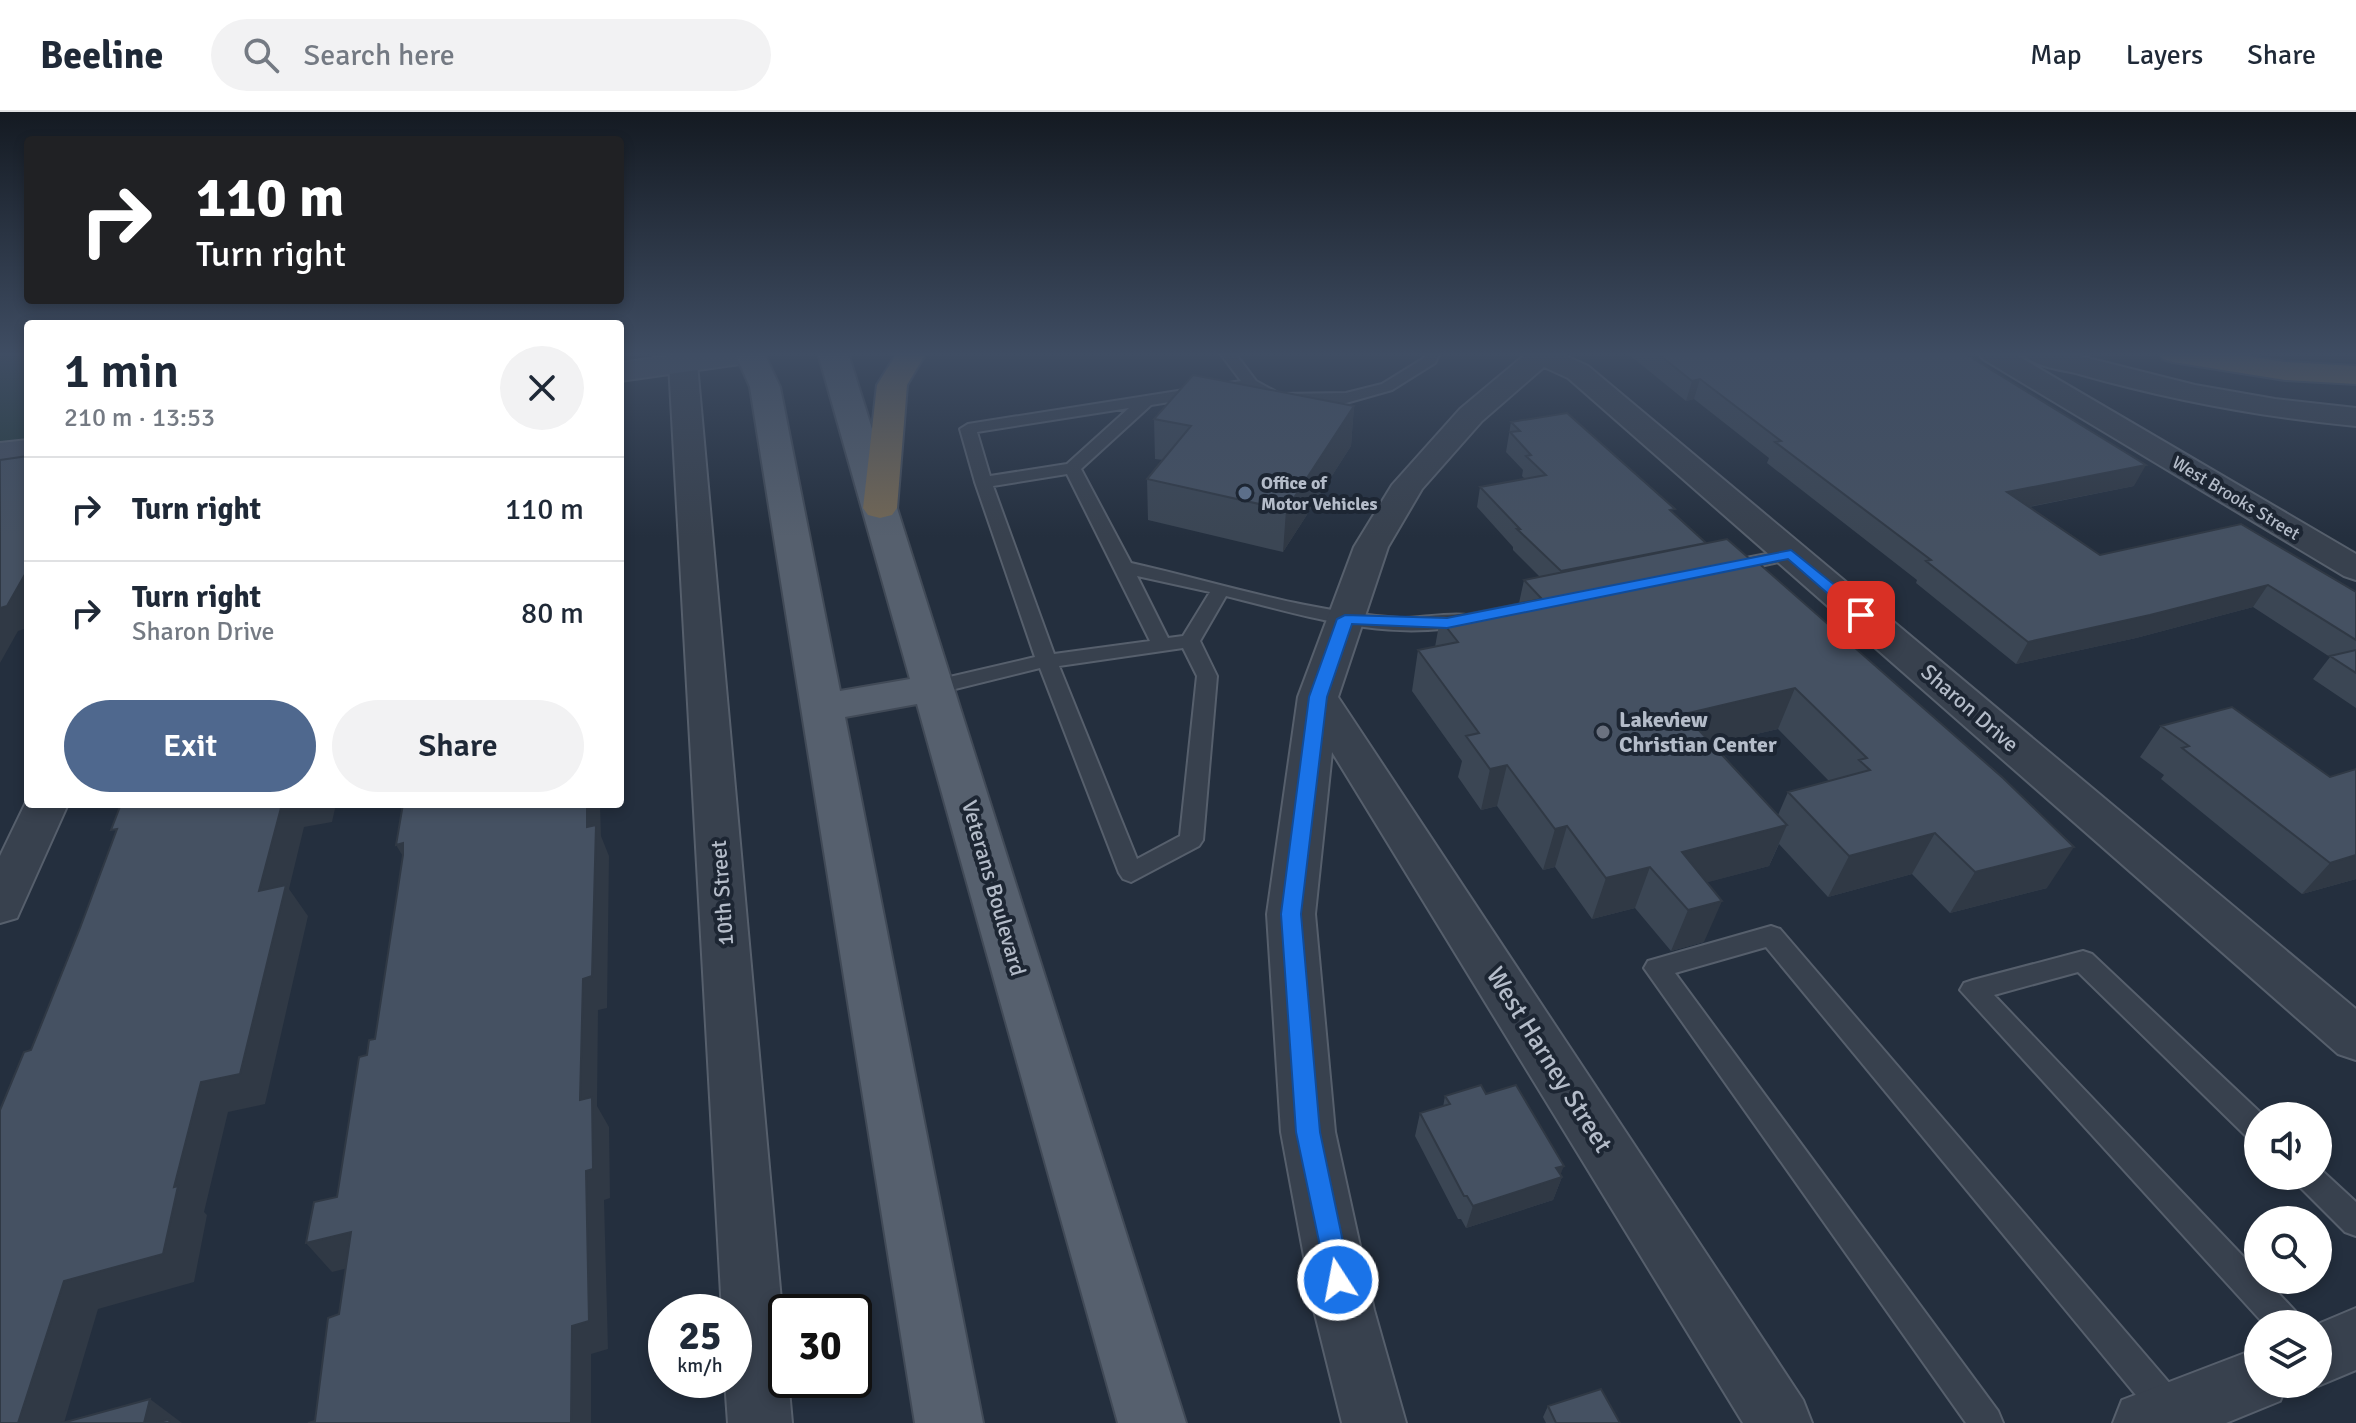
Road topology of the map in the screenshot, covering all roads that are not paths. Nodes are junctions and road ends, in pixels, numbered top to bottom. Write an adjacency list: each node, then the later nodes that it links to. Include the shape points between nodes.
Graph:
1 (687, 414): 41 (street, 10th Street)
2 (770, 414): 29 (main road)
3 (852, 414): 16 (main road, Veterans Boulevard)
4 (889, 414): 16 (highway)
5 (1062, 414): 15 (lane, via 968,429)
6 (1131, 414): 14 (lane)
7 (1472, 414): 23 (street, via 1408,485 1371,547)
8 (1627, 414): 17 (street, Sharon Drive)
9 (2096, 414): 19 (street, West Brooks Street)
10 (2336, 414): 11 (street)
11 (2356, 417)
12 (24, 450): 13 (main road)
13 (0, 453)
14 (1072, 468): 15 (lane); 18 (lane)
15 (983, 482): 26 (lane)
16 (880, 508): 27 (main road, Veterans Boulevard)
17 (1791, 554): 20 (lane); 32 (street, Sharon Drive)
18 (1124, 567): 21 (lane); 25 (lane)
19 (2356, 569)
20 (1710, 570)
21 (1221, 589): 23 (lane); 24 (lane)
22 (1493, 614): 23 (lane, via 1447,623)
23 (1345, 619): 28 (street)
24 (1190, 641): 25 (lane); 26 (lane, via 1207,676 1191,840 1131,873)
25 (1162, 645): 26 (lane)
26 (1047, 661): 27 (lane)
27 (935, 687): 29 (main road); 43 (main road, Veterans Boulevard)
28 (1318, 697): 44 (street, via 1291,914 1294,961 1308,1132 1344,1310); 45 (street, West Harney Street)
29 (823, 708): 42 (main road)
30 (44, 808): 31 (street)
31 (0, 905)
32 (2356, 1039)
33 (2244, 1116): 36 (lane, via 2083,961 1973,990)
34 (2323, 1190): 35 (lane)
35 (2356, 1222)
36 (2273, 1310)
37 (2356, 1339): 38 (street)
38 (2332, 1349)
39 (2244, 1385): 40 (street)
40 (2166, 1420): 46 (lane, via 1771,936 1657,968)
41 (760, 1423)
42 (949, 1423)
43 (1152, 1423)
44 (1374, 1423)
45 (1780, 1423)
46 (1986, 1423)

